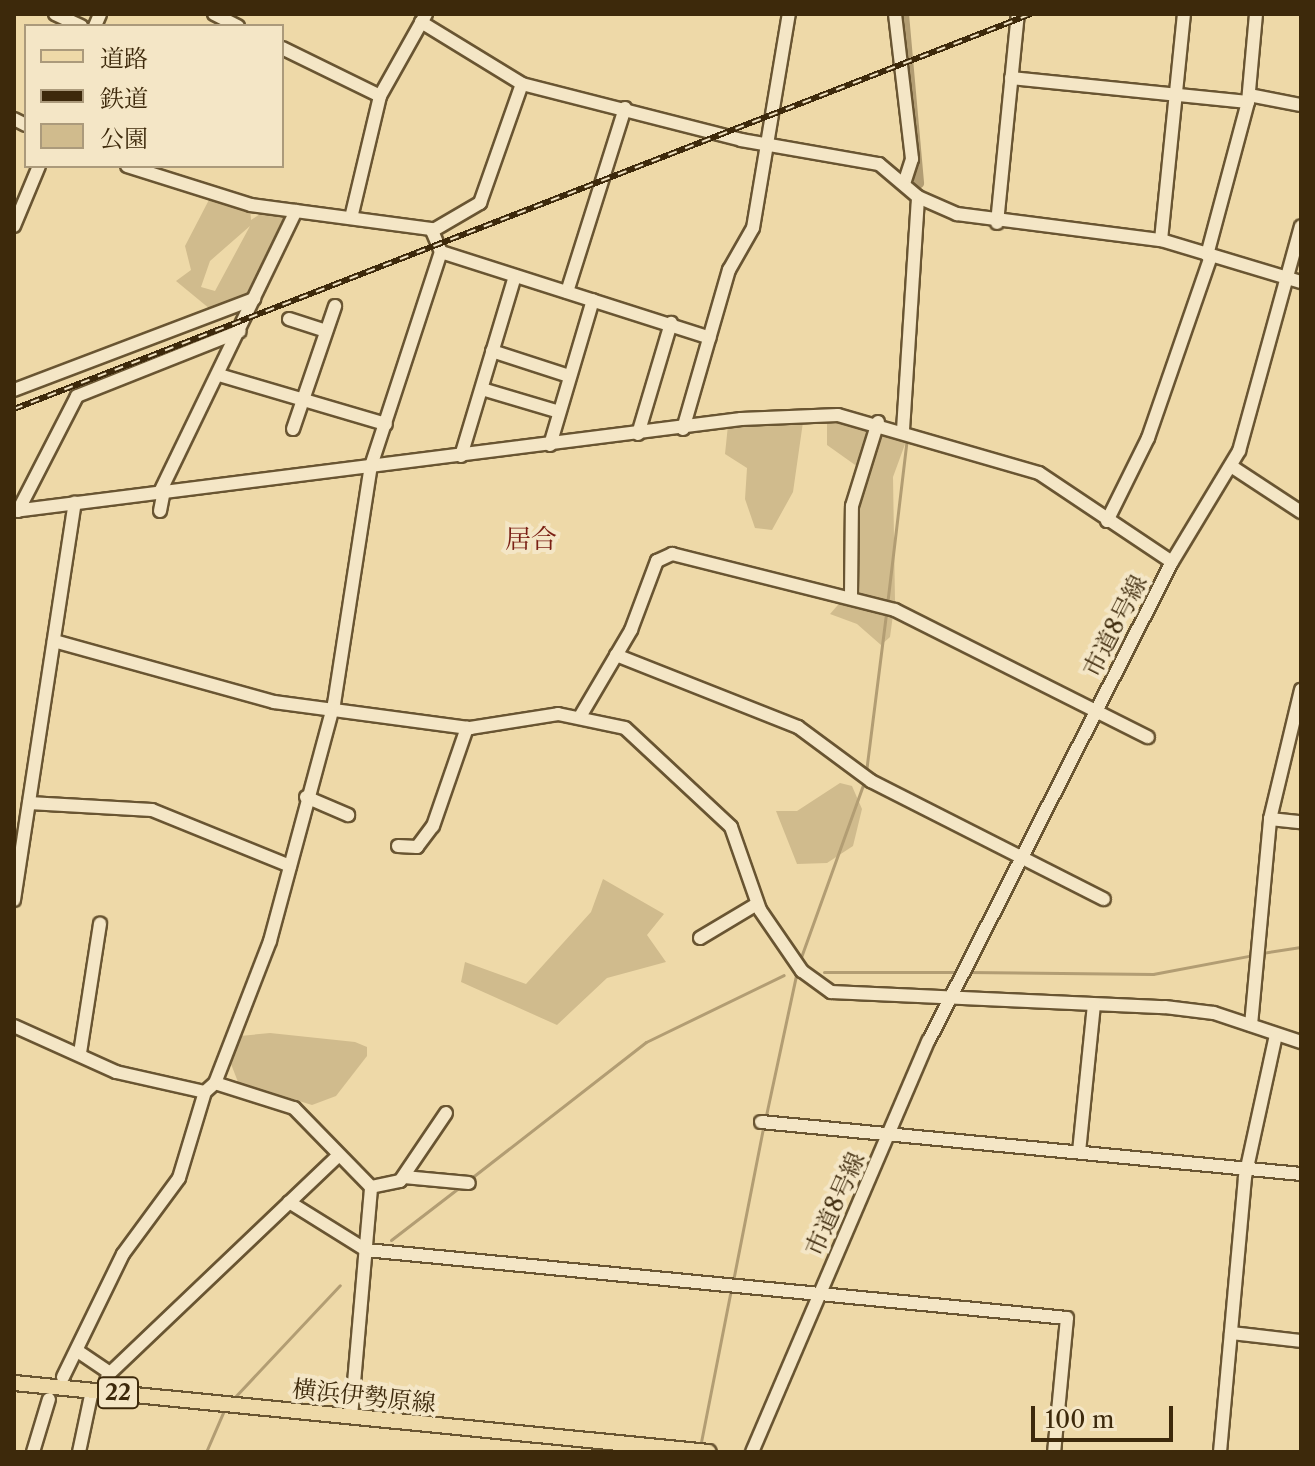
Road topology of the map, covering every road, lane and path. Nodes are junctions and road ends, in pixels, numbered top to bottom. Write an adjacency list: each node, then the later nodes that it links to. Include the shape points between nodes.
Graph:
1 (55, 14): 9 (street)
2 (214, 14): 10 (street)
3 (789, 14): 19 (street)
4 (895, 14): 22 (street, via 912,159)
5 (1018, 14): 12 (street)
6 (1184, 14): 15 (street)
7 (1256, 14): 16 (street)
8 (424, 18): 13 (street); 14 (street)
9 (77, 24)
10 (234, 24)
11 (284, 49): 14 (street)
12 (1011, 78): 15 (street); 26 (street)
13 (522, 84): 18 (street); 29 (street, via 480,203)
14 (380, 96): 25 (street)
15 (1176, 96): 16 (street); 30 (street)
16 (1248, 99): 17 (street); 32 (street)
17 (1301, 105)
18 (625, 108): 19 (street); 36 (street)
19 (768, 145): 22 (street, via 879,164); 44 (street, via 753,228 729,270)
20 (38, 168): 27 (street)
21 (133, 168): 24 (street, via 211,196)
22 (904, 183): 23 (street)
23 (918, 197): 26 (street); 56 (street)
24 (296, 211): 25 (street); 37 (street)
25 (351, 218): 29 (street)
26 (997, 223): 30 (street)
27 (14, 226)
28 (1301, 226): 34 (street, 市道8号線)
29 (432, 231): 31 (street)
30 (1161, 240): 32 (street)
31 (441, 252): 33 (street); 53 (street)
32 (1209, 256): 34 (street); 67 (street, via 1148,438)
33 (515, 276): 36 (street); 45 (street)
34 (1288, 278): 35 (street); 61 (street, 市道8号線)
35 (1301, 282)
36 (567, 292): 38 (street)
37 (254, 299): 42 (street); 49 (street)
38 (593, 300): 41 (street); 47 (street)
39 (335, 306): 43 (street)
40 (289, 319): 43 (street)
41 (671, 323): 44 (street); 57 (street)
42 (240, 331): 46 (street); 64 (street, via 77,396)
43 (326, 331): 50 (street)
44 (710, 338): 55 (street)
45 (492, 351): 47 (street); 48 (street)
46 (219, 375): 50 (street); 62 (street)
47 (569, 376): 51 (street)
48 (482, 389): 51 (street); 59 (street)
49 (14, 390)
50 (303, 400): 53 (street); 54 (street)
51 (559, 412): 58 (street)
52 (878, 422): 55 (street, via 838,415 741,419); 56 (street); 69 (street, via 852,506)
53 (386, 424): 60 (street)
54 (293, 429)
55 (683, 429): 57 (street)
56 (903, 430): 67 (street, via 1039,473)
57 (638, 434): 58 (street)
58 (550, 445): 59 (street)
59 (461, 456): 60 (street)
60 (371, 466): 62 (street); 73 (street)
61 (1231, 466): 66 (street); 68 (street, 市道8号線)
62 (162, 490): 63 (street); 65 (street)
63 (75, 503): 64 (street); 70 (street)
64 (16, 511)
65 (160, 511)
66 (1301, 512)
67 (1107, 521): 68 (street)
68 (1172, 562): 74 (street, 市道8号線)
69 (851, 595): 71 (street, via 667,554 657,561); 74 (street, via 886,607)
70 (54, 641): 73 (street, via 252,698); 79 (street)
71 (616, 655): 75 (street); 84 (street, via 798,727 865,776)
72 (1301, 690): 81 (street)
73 (331, 709): 76 (street); 78 (street)
74 (1095, 712): 77 (street); 84 (street, 市道8号線)
75 (581, 715): 76 (street); 88 (street, via 632,732 679,772 740,839)
76 (467, 728): 83 (street, via 422,844)
77 (1148, 737)
78 (306, 797): 80 (street); 85 (street)
79 (29, 803): 85 (street, via 152,810); 87 (street)
80 (348, 815)
81 (1270, 819): 82 (street); 93 (street)
82 (1301, 822)
83 (398, 846)
84 (1022, 858): 86 (street); 91 (street, 市道8号線)
85 (290, 866): 98 (street)
86 (1104, 899)
87 (14, 900)
88 (759, 907): 90 (street); 91 (street, via 806,976 843,994)
89 (100, 924): 97 (street)
90 (700, 938)
91 (950, 1001): 92 (street); 101 (street, 市道8号線)
92 (1094, 1005): 93 (street, via 1214,1013); 102 (street)
93 (1251, 1025): 95 (street)
94 (14, 1026): 97 (street)
95 (1276, 1035): 96 (street); 104 (street)
96 (1301, 1042)
97 (80, 1053): 98 (street, via 116,1072)
98 (210, 1088): 103 (street, via 294,1108); 114 (street, via 179,1178 123,1254)
99 (446, 1113): 106 (street)
100 (764, 1122): 101 (street)
101 (890, 1134): 102 (street); 111 (street, 市道8号線)
102 (1079, 1152): 104 (street)
103 (338, 1156): 108 (street); 109 (street)
104 (1246, 1168): 105 (street); 112 (street)
105 (1301, 1174)
106 (404, 1177): 107 (street); 108 (street)
107 (463, 1183)
108 (371, 1187): 110 (street)
109 (289, 1202): 110 (street); 115 (street)
110 (366, 1250): 111 (street); 120 (street)
111 (818, 1296): 125 (street, 市道8号線); 126 (street, via 1067,1318)
112 (1231, 1333): 113 (street); 127 (street)
113 (1301, 1341)
114 (79, 1352): 115 (street); 116 (street)
115 (110, 1373): 118 (street)
116 (63, 1377)
117 (14, 1383): 118 (main road, 横浜伊勢原線 / 22)
118 (98, 1391): 120 (main road, 横浜伊勢原線 / 22); 123 (street)
119 (49, 1399): 122 (street)
120 (351, 1417): 121 (main road, 横浜伊勢原線 / 22)
121 (606, 1447): 124 (main road, 横浜伊勢原線 / 22)
122 (33, 1452)
123 (79, 1452)
124 (709, 1452)
125 (752, 1452)
126 (1054, 1452)
127 (1220, 1452)

